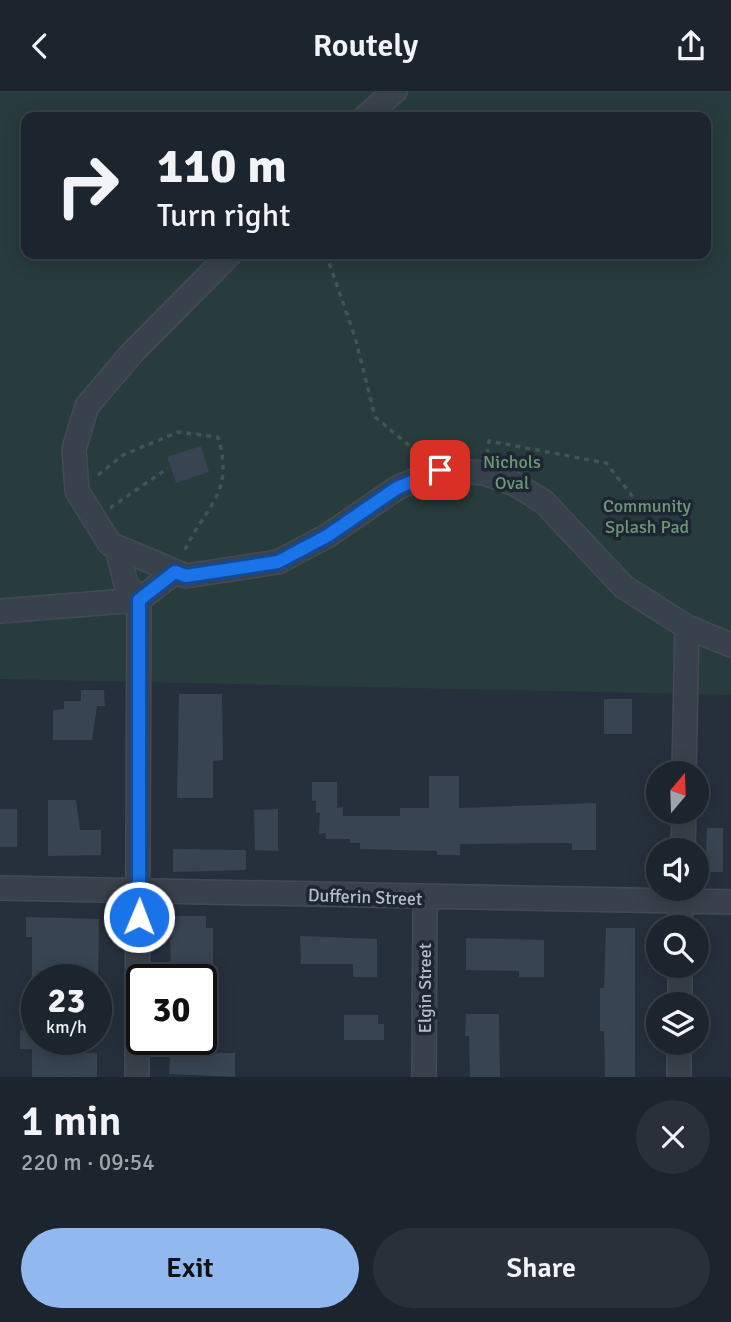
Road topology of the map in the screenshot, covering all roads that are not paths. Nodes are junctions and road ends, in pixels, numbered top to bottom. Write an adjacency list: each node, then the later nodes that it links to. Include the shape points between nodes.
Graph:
1 (395, 91): 2 (street)
2 (371, 112)
3 (225, 259): 4 (street, via 131,354 87,406 74,449 76,491)
4 (117, 548): 5 (street); 6 (street, via 126,584)
5 (175, 572): 6 (street); 8 (street, via 186,576 278,562 327,536 397,488 440,470 484,473 515,484 544,502 624,587)
6 (139, 600): 7 (street); 12 (street)
7 (0, 611)
8 (687, 628): 9 (street); 10 (street)
9 (731, 645)
10 (684, 761)
11 (0, 888): 12 (street, Dufferin Street)
12 (139, 891): 14 (street, Dufferin Street); 18 (street)
13 (646, 896): 14 (street, Dufferin Street)
14 (425, 899): 19 (street, Elgin Street)
15 (709, 899): 16 (street, Dufferin Street)
16 (731, 902)
17 (679, 1055): 20 (street)
18 (137, 1077)
19 (424, 1077)
20 (679, 1077)

